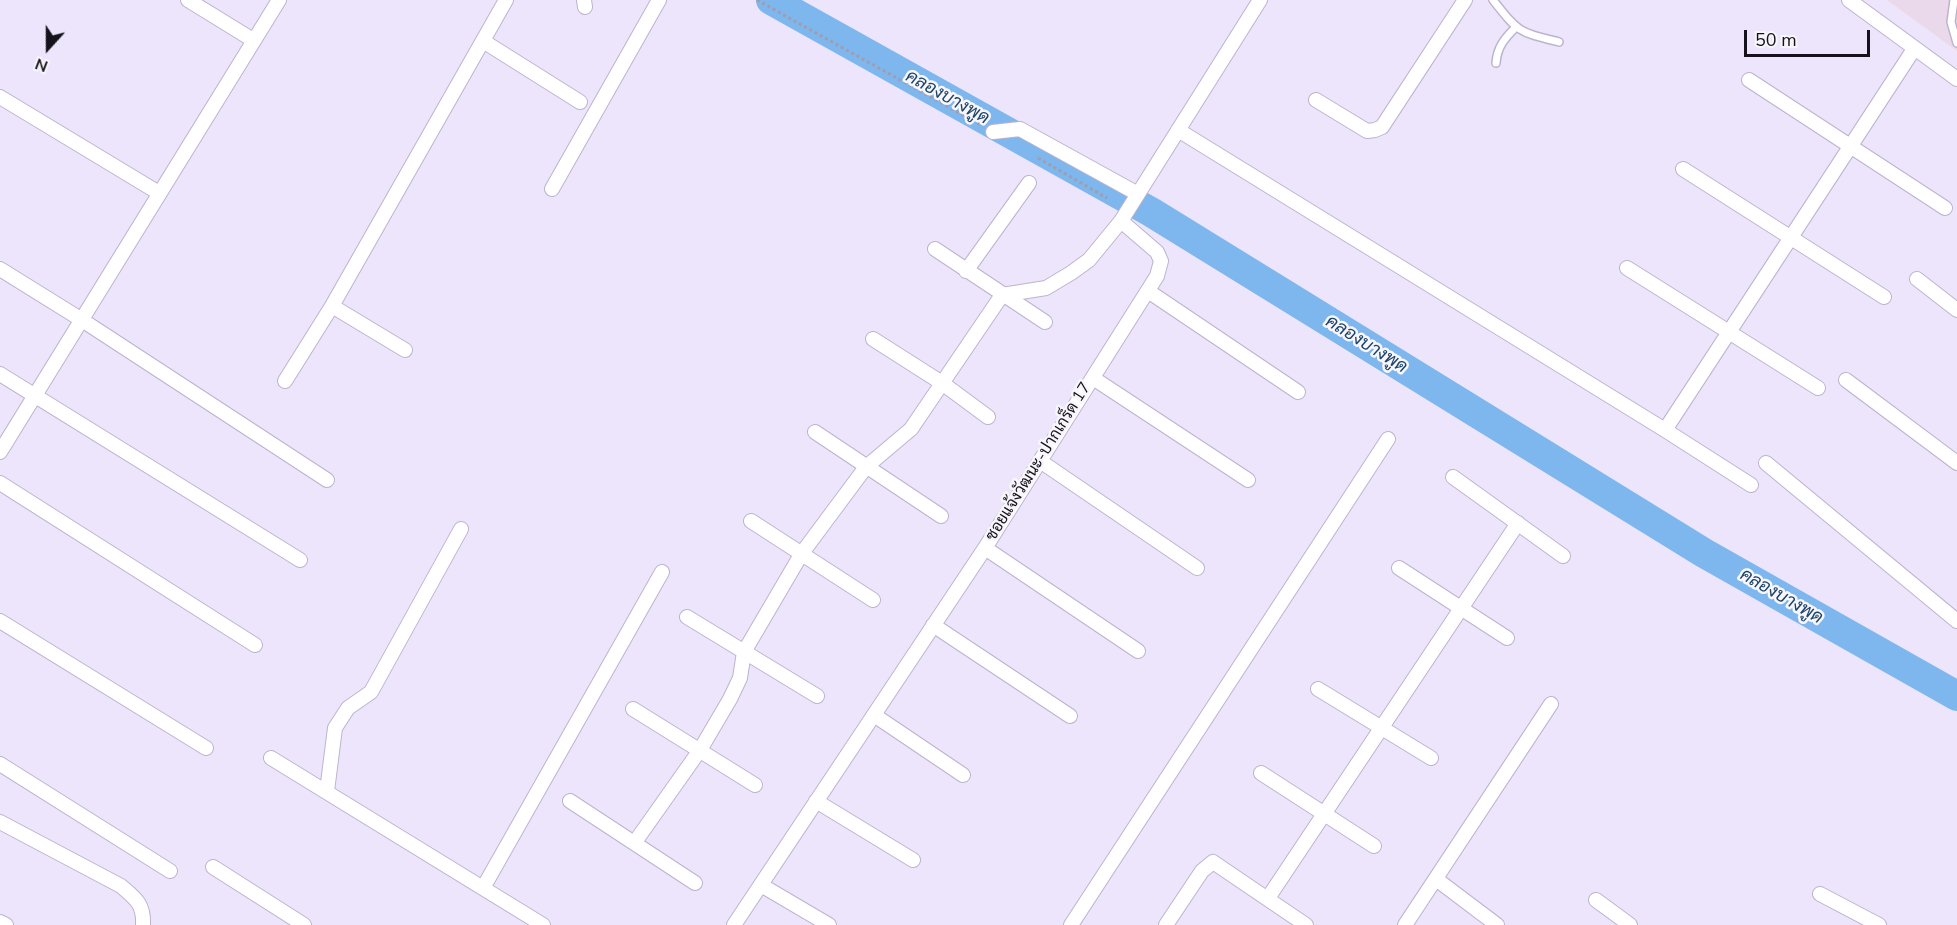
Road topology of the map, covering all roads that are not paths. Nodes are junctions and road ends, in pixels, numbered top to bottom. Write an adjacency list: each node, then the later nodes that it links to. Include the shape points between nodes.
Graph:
1 (188, 0): 11 (street)
2 (279, 0): 11 (street)
3 (506, 0): 12 (street)
4 (659, 0): 27 (street)
5 (1260, 0): 22 (street)
6 (1465, 0): 20 (street, via 1382,127 1368,131)
7 (1493, 0): 10 (lane)
8 (1850, 0): 15 (street)
9 (1954, 0): 14 (lane, via 1951,22)
10 (1515, 28): 13 (lane); 16 (lane, via 1499,48)
11 (253, 40): 28 (street)
12 (483, 41): 21 (street); 41 (street)
13 (1559, 42)
14 (1957, 43)
15 (1914, 49): 17 (street); 24 (street)
16 (1496, 63)
17 (1957, 79)
18 (1749, 80): 24 (street)
19 (0, 97): 28 (street)
20 (1316, 100)
21 (580, 102)
22 (1178, 130): 29 (street); 57 (street)
23 (993, 132): 29 (street, via 1020,129)
24 (1851, 146): 30 (street); 32 (street)
25 (1683, 170): 32 (street)
26 (1029, 183): 36 (street)
27 (552, 189)
28 (159, 193): 43 (street)
29 (1135, 199): 31 (street)
30 (1945, 208)
31 (1121, 221): 38 (street, ซอยแจ้งวัฒนะ-ปากเกร็ด 17, via 1157,252 1161,261); 39 (street, via 1089,260 1071,273 1046,288)
32 (1790, 238): 40 (street); 45 (street)
33 (935, 249): 36 (street)
34 (1627, 268): 45 (street)
35 (0, 269): 43 (street)
36 (966, 271): 39 (street)
37 (1917, 279): 42 (street)
38 (1148, 291): 49 (street, ซอยแจ้งวัฒนะ-ปากเกร็ด 17); 54 (street)
39 (1002, 295): 44 (street); 52 (street)
40 (1884, 297)
41 (332, 306): 47 (street); 51 (street)
42 (1957, 310)
43 (82, 320): 55 (street); 66 (street)
44 (1045, 322)
45 (1729, 332): 53 (street); 57 (street)
46 (873, 339): 52 (street)
47 (405, 350)
48 (0, 374): 55 (street)
49 (1093, 378): 61 (street, ซอยแจ้งวัฒนะ-ปากเกร็ด 17); 67 (street)
50 (1846, 380): 62 (street)
51 (285, 381)
52 (942, 383): 56 (street); 64 (street, via 911,429)
53 (1818, 388)
54 (1298, 392)
55 (36, 397): 60 (street); 77 (street)
56 (987, 417)
57 (1665, 430): 69 (street)
58 (815, 432): 64 (street)
59 (1388, 439): 131 (street)
60 (0, 452)
61 (1040, 461): 74 (street, ซอยแจ้งวัฒนะ-ปากเกร็ด 17); 78 (street)
62 (1957, 463)
63 (1766, 464): 85 (street)
64 (866, 467): 70 (street); 75 (street)
65 (1453, 477): 72 (street)
66 (327, 480)
67 (1248, 480)
68 (0, 483): 88 (street)
69 (1751, 485)
70 (941, 516)
71 (751, 521): 75 (street)
72 (1518, 523): 76 (street); 82 (street)
73 (461, 529): 106 (street, via 371,692 348,708 335,728)
74 (985, 548): 86 (street, ซอยแจ้งวัฒนะ-ปากเกร็ด 17); 89 (street)
75 (802, 554): 81 (street); 90 (street)
76 (1563, 556)
77 (300, 560)
78 (1197, 568)
79 (1399, 568): 82 (street)
80 (662, 572): 119 (street)
81 (873, 600)
82 (1461, 608): 87 (street); 97 (street)
83 (687, 617): 90 (street)
84 (0, 621): 98 (street)
85 (1957, 621)
86 (933, 625): 95 (street, ซอยแจ้งวัฒนะ-ปากเกร็ด 17); 96 (street)
87 (1507, 638)
88 (255, 645)
89 (1138, 651)
90 (744, 652): 92 (street); 99 (street, via 740,678)
91 (1318, 689): 97 (street)
92 (817, 696)
93 (1551, 704): 116 (street)
94 (633, 709): 99 (street)
95 (874, 715): 104 (street); 108 (street, ซอยแจ้งวัฒนะ-ปากเกร็ด 17)
96 (1070, 716)
97 (1382, 726): 101 (street); 109 (street)
98 (206, 748)
99 (700, 750): 105 (street); 111 (street)
100 (271, 758): 106 (street)
101 (1431, 758)
102 (0, 764): 115 (street)
103 (1261, 773): 109 (street)
104 (963, 776)
105 (755, 785)
106 (327, 791): 119 (street)
107 (570, 801): 111 (street)
108 (816, 801): 113 (street); 118 (street, ซอยแจ้งวัฒนะ-ปากเกร็ด 17)
109 (1325, 813): 112 (street); 121 (street)
110 (0, 822): 126 (street, via 120,886 137,900)
111 (635, 843): 117 (street)
112 (1374, 846)
113 (913, 860)
114 (213, 867): 127 (street)
115 (170, 871)
116 (1436, 879): 134 (street); 135 (street)
117 (695, 883)
118 (761, 885): 129 (street, ซอยแจ้งวัฒนะ-ปากเกร็ด 17); 130 (street)
119 (483, 888): 128 (street)
120 (1820, 894): 137 (street)
121 (1268, 898): 123 (street); 132 (street, via 1213,862 1202,871)
122 (1596, 900): 136 (street)
123 (1283, 919): 133 (street)
124 (0, 922): 125 (street)
125 (6, 925)
126 (143, 925)
127 (304, 925)
128 (543, 925)
129 (734, 925)
130 (829, 925)
131 (1071, 925)
132 (1166, 925)
133 (1306, 925)
134 (1405, 925)
135 (1497, 925)
136 (1630, 925)
137 (1880, 925)

